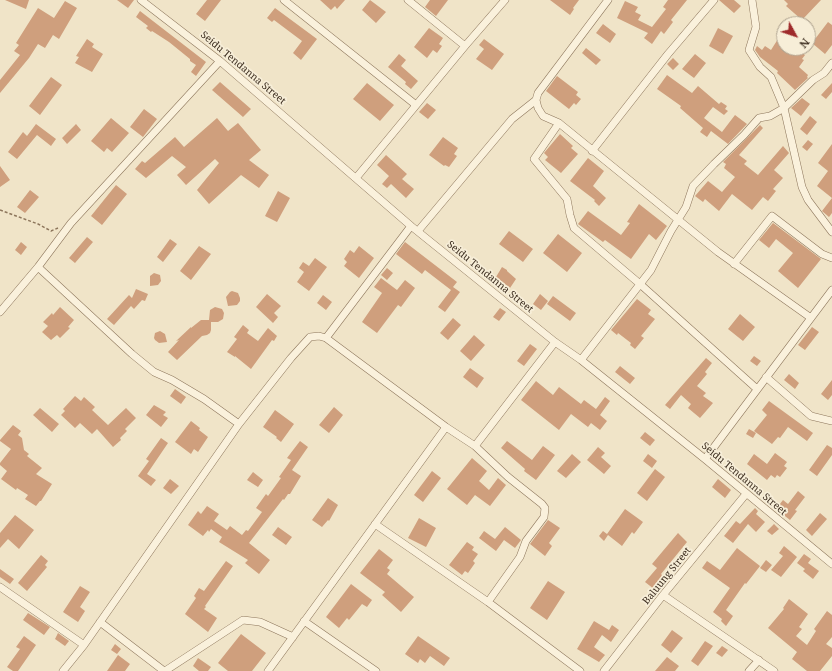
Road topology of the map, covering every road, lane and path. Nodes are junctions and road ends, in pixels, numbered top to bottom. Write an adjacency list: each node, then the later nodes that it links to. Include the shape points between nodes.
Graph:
1 (141, 0): 9 (street, Seidu Tendanna Street)
2 (154, 0): 9 (street)
3 (284, 0): 14 (street)
4 (408, 0): 10 (street)
5 (506, 0): 10 (street)
6 (608, 0): 13 (street, via 538,93)
7 (714, 0): 17 (street)
8 (752, 0): 15 (street, via 756,27 750,50 771,77)
9 (154, 9): 11 (street, Seidu Tendanna Street)
10 (465, 46): 14 (street)
11 (220, 61): 18 (street, Seidu Tendanna Street); 27 (street, via 71,223)
12 (832, 63): 15 (street)
13 (536, 100): 16 (street, via 543,116); 23 (street, via 512,119)
14 (416, 105): 18 (street)
15 (784, 108): 20 (street, via 770,116 759,118 714,164 694,186); 24 (street, via 802,187 808,200)
16 (559, 123): 17 (street); 28 (street, via 534,159 567,199 574,228)
17 (592, 151): 20 (street)
18 (356, 178): 21 (street, Seidu Tendanna Street)
19 (0, 210): 22 (path, via 51,231)
20 (678, 220): 26 (street); 28 (street, via 651,270)
21 (411, 226): 23 (street, Seidu Tendanna Street); 32 (street)
22 (58, 228)
23 (418, 231): 33 (street, Seidu Tendanna Street)
24 (832, 232)
25 (832, 258): 26 (street, via 822,254 772,216)
26 (734, 264): 31 (street)
27 (38, 267): 30 (street); 38 (street, via 154,372 198,395)
28 (640, 284): 34 (street); 36 (street)
29 (832, 290): 31 (street)
30 (0, 312)
31 (811, 318): 35 (street)
32 (326, 338): 38 (street, via 310,337 303,343); 39 (street)
33 (555, 342): 34 (street, Seidu Tendanna Street); 40 (street)
34 (580, 360): 41 (street, Seidu Tendanna Street)
35 (766, 378): 36 (street); 37 (street, via 811,416)
36 (758, 389): 41 (street)
37 (832, 422)
38 (239, 424): 49 (street)
39 (446, 427): 40 (street); 43 (street)
40 (475, 446): 47 (street, via 545,508 544,517 526,541 520,557)
41 (705, 459): 42 (street, Seidu Tendanna Street)
42 (746, 494): 44 (street, Seidu Tendanna Street); 46 (street, Baluung Street)
43 (375, 524): 47 (street); 48 (street)
44 (832, 564)
45 (0, 587): 51 (street)
46 (663, 595): 52 (street); 58 (street, Baluung Street)
47 (488, 602): 57 (street)
48 (304, 621): 50 (street); 56 (street)
49 (100, 622): 51 (street); 54 (street)
50 (293, 637): 54 (street, via 260,622 243,620); 55 (street)
51 (84, 645): 53 (street)
52 (758, 660): 59 (street); 60 (street)
53 (63, 671)
54 (164, 671)
55 (268, 671)
56 (376, 671)
57 (580, 671)
58 (604, 671)
59 (749, 671)
60 (774, 671)

